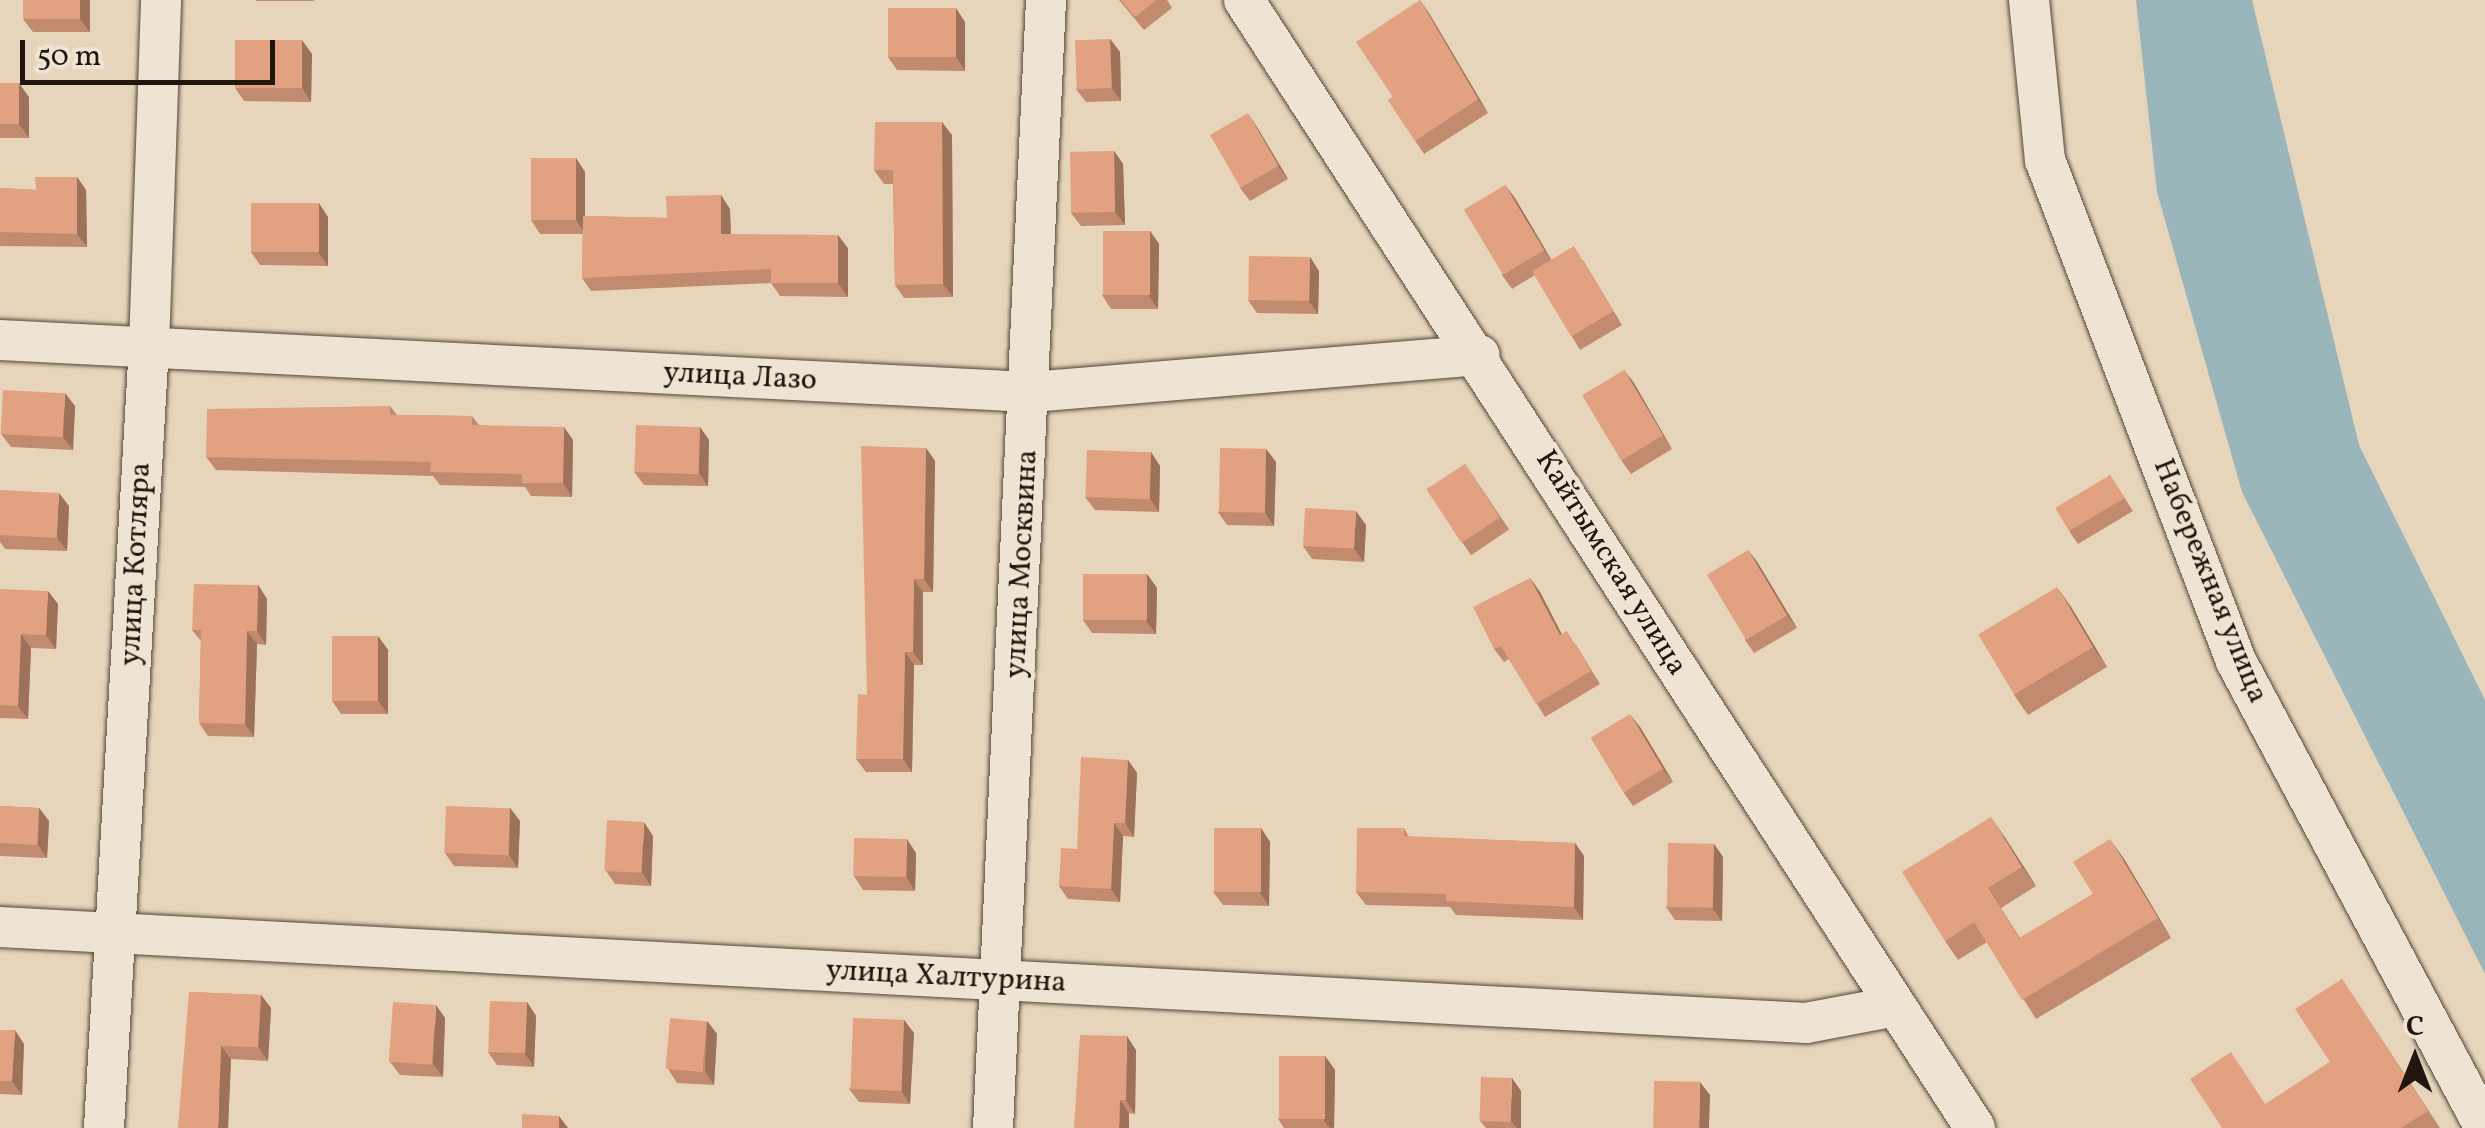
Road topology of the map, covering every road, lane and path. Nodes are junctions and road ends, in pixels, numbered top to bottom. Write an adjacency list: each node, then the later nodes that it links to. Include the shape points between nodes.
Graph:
1 (161, 0): 6 (street, улица Котляра)
2 (1046, 0): 8 (street, улица Москвина)
3 (1244, 0): 7 (street, Кайтымская улица)
4 (2029, 0): 16 (street, Набережная улица, via 2045,160 2236,660)
5 (0, 340): 6 (street, улица Лазо)
6 (149, 346): 8 (street, улица Лазо); 10 (street, улица Котляра)
7 (1479, 355): 8 (street, улица Лазо); 12 (street, Кайтымская улица)
8 (1031, 392): 11 (street, улица Москвина)
9 (0, 927): 10 (street, улица Халтурина)
10 (114, 934): 11 (street, улица Халтурина); 13 (street, улица Котляра)
11 (1002, 980): 12 (street, улица Халтурина, via 1806,1023); 14 (street, улица Москвина)
12 (1891, 1007): 15 (street, Кайтымская улица)
13 (104, 1128)
14 (994, 1128)
15 (1975, 1128)
16 (2484, 1128)

